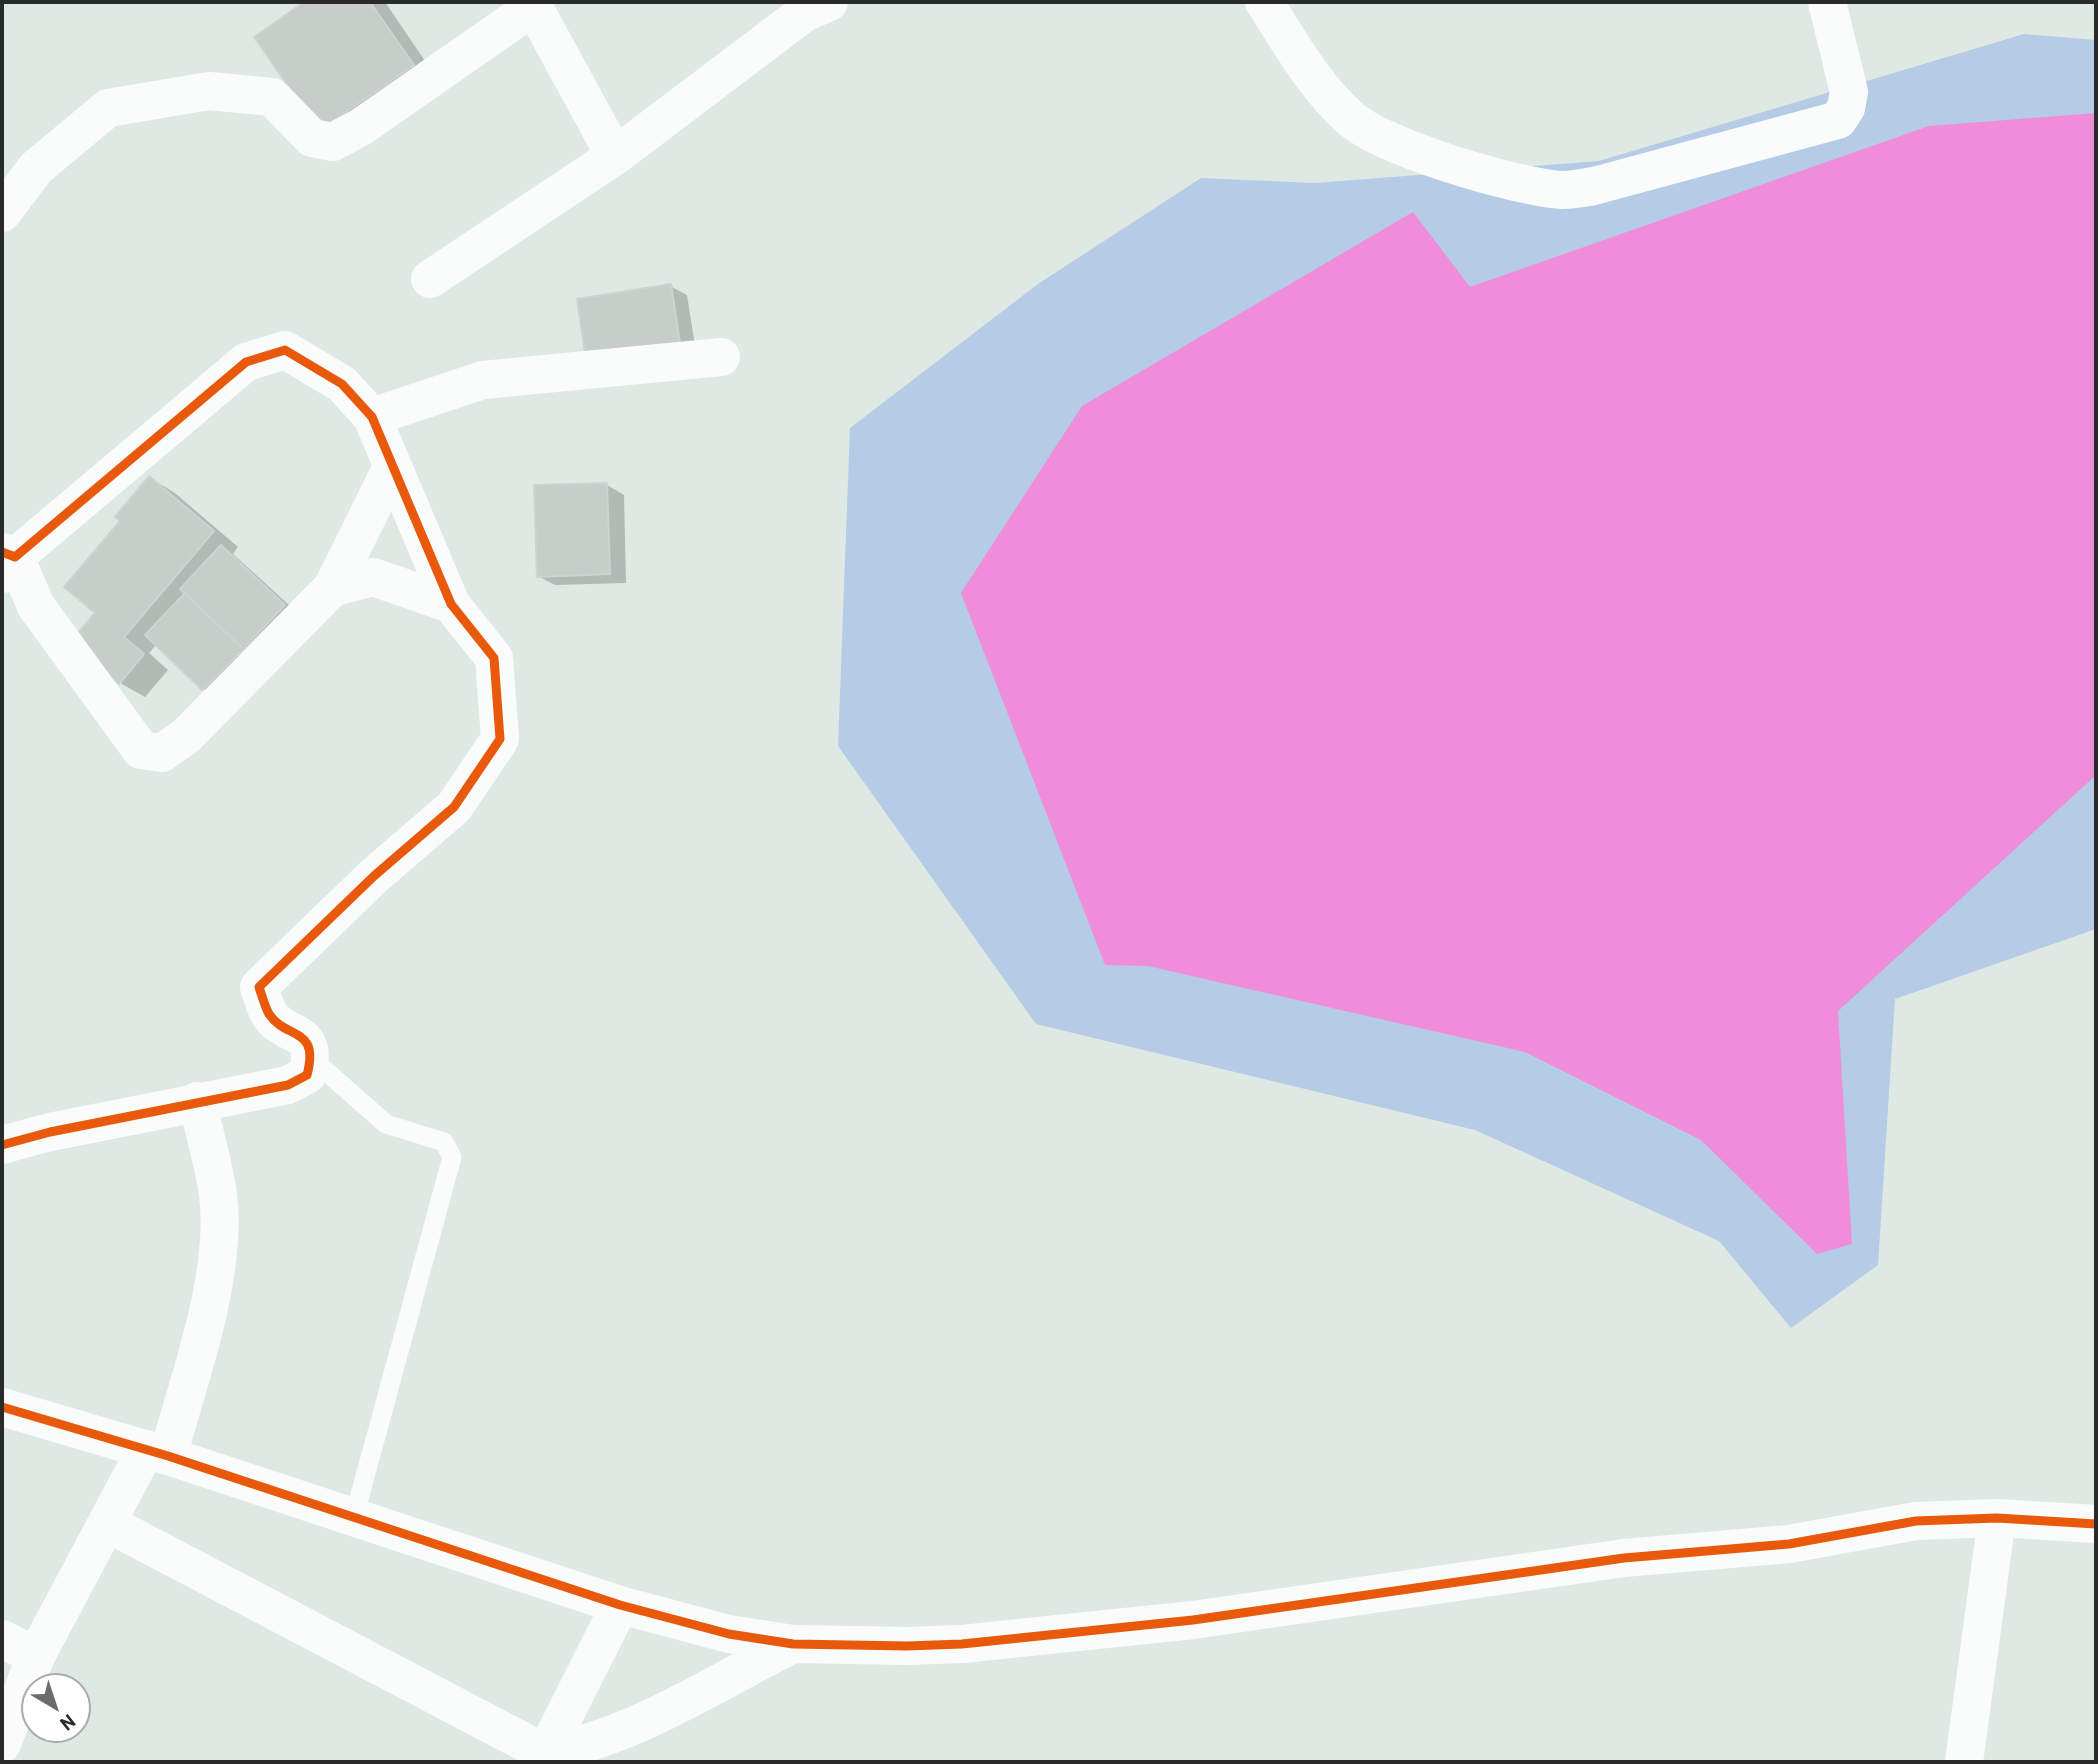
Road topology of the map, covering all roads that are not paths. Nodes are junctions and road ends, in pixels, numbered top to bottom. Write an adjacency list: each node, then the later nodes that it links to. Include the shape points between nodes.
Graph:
1 (829, 2): 5 (street, via 804,13)
2 (1264, 2): 3 (street, via 1323,91 1360,126 1444,162 1563,190 1594,186 1838,120 1849,92)
3 (1827, 2)
4 (532, 4): 5 (street); 6 (street, via 361,127 333,142 312,138 272,97 209,91 108,108 36,168)
5 (615, 156): 7 (street)
6 (2, 213)
7 (430, 279)
8 (721, 356): 9 (street, via 483,380)
9 (372, 417): 10 (street); 11 (street, via 342,384 285,350 246,362)
10 (393, 467): 12 (street); 13 (street)
11 (6, 561): 12 (street, via 141,750 162,753 186,736)
12 (332, 588): 13 (street, via 373,577)
13 (451, 604): 14 (street, via 494,658 500,739 454,807 374,876 259,987 270,1016 303,1038)
14 (311, 1058): 15 (street, via 307,1075 288,1084); 19 (lane, via 386,1124 444,1142 452,1157)
15 (197, 1101): 16 (street); 18 (street, via 218,1196 217,1258 204,1324)
16 (2, 1145)
17 (2, 1407): 18 (street)
18 (157, 1452): 19 (street); 21 (street)
19 (354, 1517): 23 (street)
20 (1997, 1518): 22 (street); 25 (street, via 1916,1521 1789,1544 1624,1558 1193,1620 962,1644); 29 (street)
21 (107, 1523): 26 (street); 28 (street)
22 (2096, 1524)
23 (620, 1605): 25 (street, via 729,1634); 28 (street)
24 (2, 1639): 26 (street)
25 (793, 1644): 28 (street, via 623,1731)
26 (36, 1656): 27 (street)
27 (2, 1744)
28 (543, 1758)
29 (1964, 1762)

